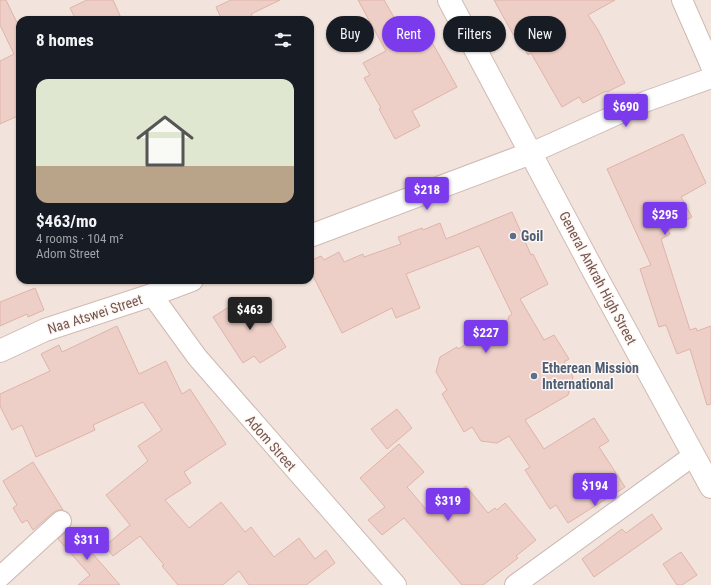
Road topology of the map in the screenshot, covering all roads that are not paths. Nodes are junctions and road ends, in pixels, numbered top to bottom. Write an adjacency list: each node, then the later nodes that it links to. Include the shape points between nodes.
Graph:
1 (449, 0): 5 (main road, General Ankrah High Street)
2 (682, 0): 3 (street)
3 (711, 66)
4 (711, 78): 5 (street, via 647,101)
5 (531, 153): 6 (main road); 10 (main road, General Ankrah High Street)
6 (314, 234)
7 (181, 284): 8 (main road, Naa Atswei Street)
8 (152, 295): 9 (main road, Naa Atswei Street, via 45,330); 14 (street, Adom Street, via 197,357)
9 (0, 351)
10 (694, 455): 11 (main road, General Ankrah High Street); 15 (street)
11 (711, 487)
12 (61, 521): 13 (street)
13 (0, 577)
14 (396, 585)
15 (515, 585)

